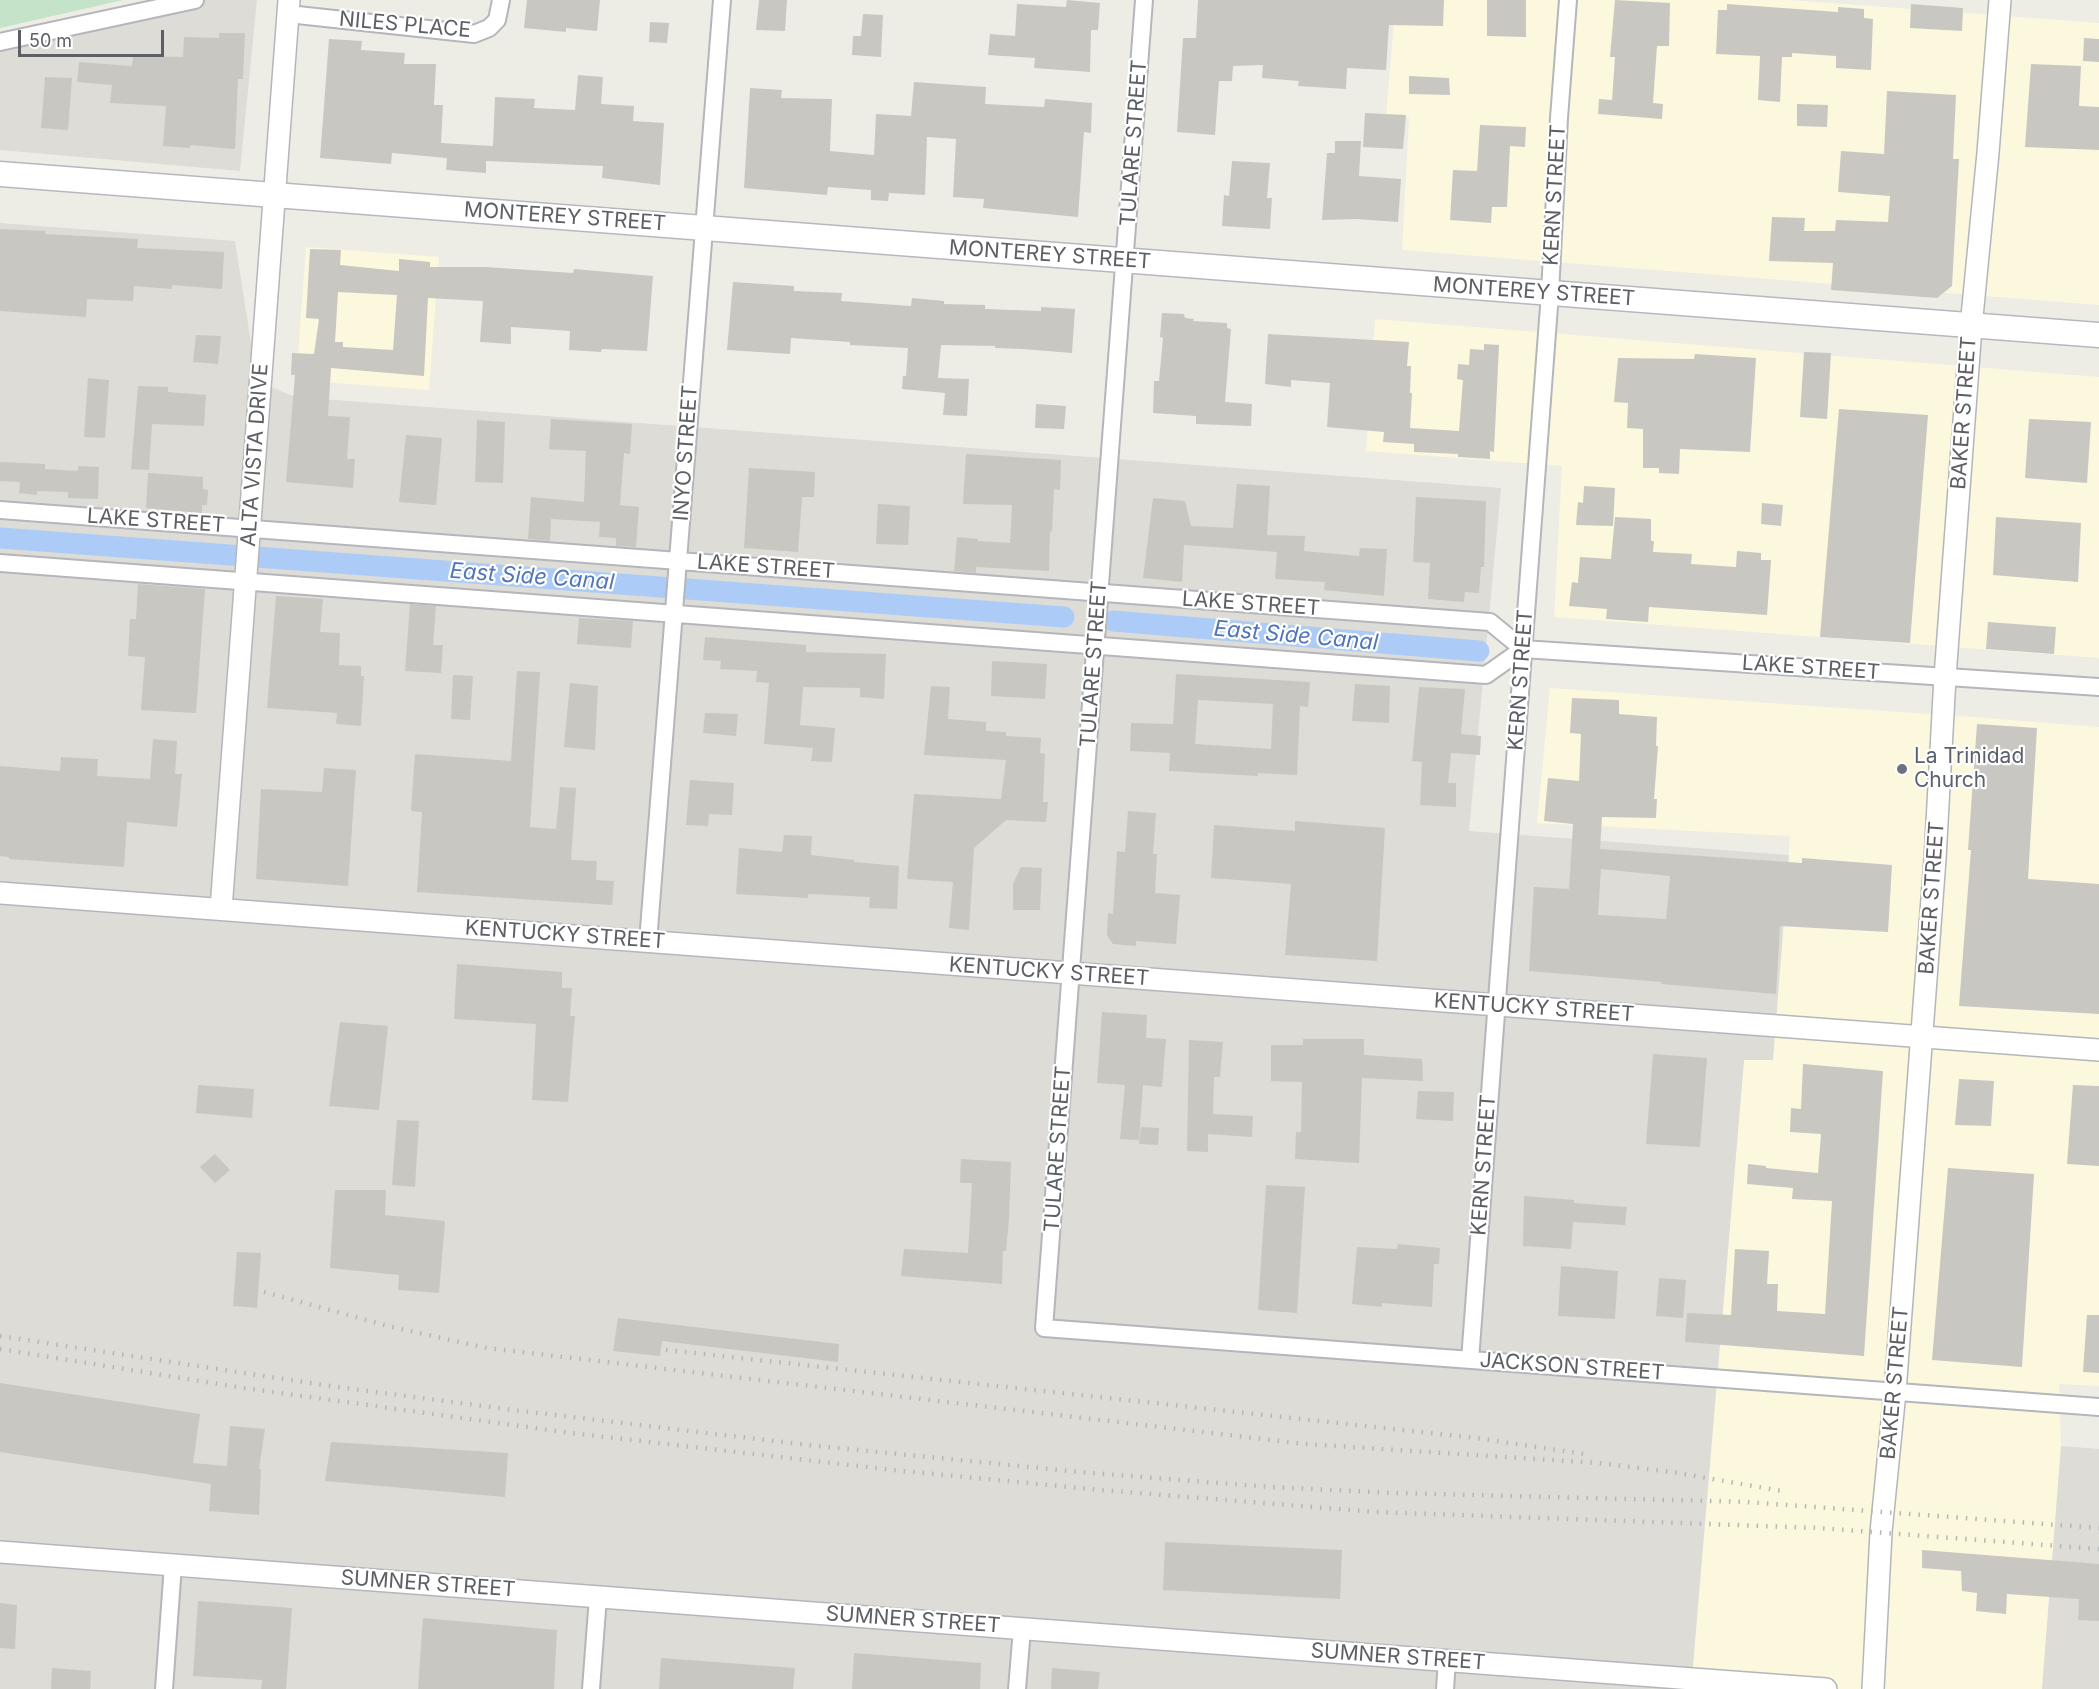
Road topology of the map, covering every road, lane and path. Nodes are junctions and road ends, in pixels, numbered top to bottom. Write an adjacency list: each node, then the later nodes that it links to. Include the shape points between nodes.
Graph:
1 (195, 0): 8 (street)
2 (501, 0): 7 (street, NILES PLACE, via 497,20 474,34)
3 (722, 0): 11 (street, INYO STREET)
4 (1144, 0): 12 (street, TULARE STREET)
5 (1568, 0): 13 (street, KERN STREET)
6 (2000, 0): 14 (street, BAKER STREET)
7 (289, 7): 10 (street, ALTA VISTA DRIVE)
8 (0, 42)
9 (0, 174): 10 (main road, MONTEREY STREET)
10 (274, 195): 11 (main road, MONTEREY STREET); 17 (street, ALTA VISTA DRIVE)
11 (704, 228): 12 (main road, MONTEREY STREET); 18 (street, INYO STREET)
12 (1125, 260): 13 (main road, MONTEREY STREET); 21 (street, TULARE STREET)
13 (1550, 293): 14 (main road, MONTEREY STREET); 24 (street, KERN STREET)
14 (1971, 327): 15 (main road, MONTEREY STREET); 25 (street, BAKER STREET)
15 (2099, 335)
16 (0, 510): 17 (street, LAKE STREET)
17 (249, 528): 18 (street, LAKE STREET); 20 (street, ALTA VISTA DRIVE)
18 (678, 561): 21 (street, LAKE STREET); 22 (street, INYO STREET)
19 (0, 563): 20 (street)
20 (246, 582): 22 (street); 28 (street, ALTA VISTA DRIVE)
21 (1100, 592): 23 (street, TULARE STREET); 24 (street, LAKE STREET, via 1490,622)
22 (674, 614): 23 (street); 29 (street, INYO STREET)
23 (1096, 646): 24 (street, via 1486,675); 30 (street, TULARE STREET)
24 (1523, 649): 25 (street, LAKE STREET); 31 (street, KERN STREET)
25 (1945, 677): 26 (street, LAKE STREET); 32 (street, BAKER STREET)
26 (2099, 687)
27 (0, 893): 28 (street, KENTUCKY STREET)
28 (221, 909): 29 (street, KENTUCKY STREET)
29 (648, 942): 30 (street, KENTUCKY STREET)
30 (1071, 974): 31 (street, KENTUCKY STREET); 34 (street, TULARE STREET)
31 (1496, 1005): 32 (street, KENTUCKY STREET); 35 (street, KERN STREET)
32 (1922, 1037): 33 (street, KENTUCKY STREET); 36 (street, BAKER STREET)
33 (2099, 1050)
34 (1044, 1328): 35 (street, JACKSON STREET)
35 (1470, 1360): 36 (street, JACKSON STREET)
36 (1895, 1392): 37 (street, JACKSON STREET); 48 (street, BAKER STREET, via 1881,1532)
37 (2099, 1407)
38 (0, 1552): 39 (street, SUMNER STREET)
39 (173, 1565): 40 (street, SUMNER STREET); 43 (street)
40 (597, 1597): 41 (street, SUMNER STREET); 44 (street)
41 (1022, 1629): 42 (street, SUMNER STREET); 45 (street)
42 (1447, 1660): 46 (street); 47 (street, SUMNER STREET)
43 (164, 1689)
44 (591, 1689)
45 (1017, 1689)
46 (1445, 1689)
47 (1826, 1689)
48 (1873, 1689)

